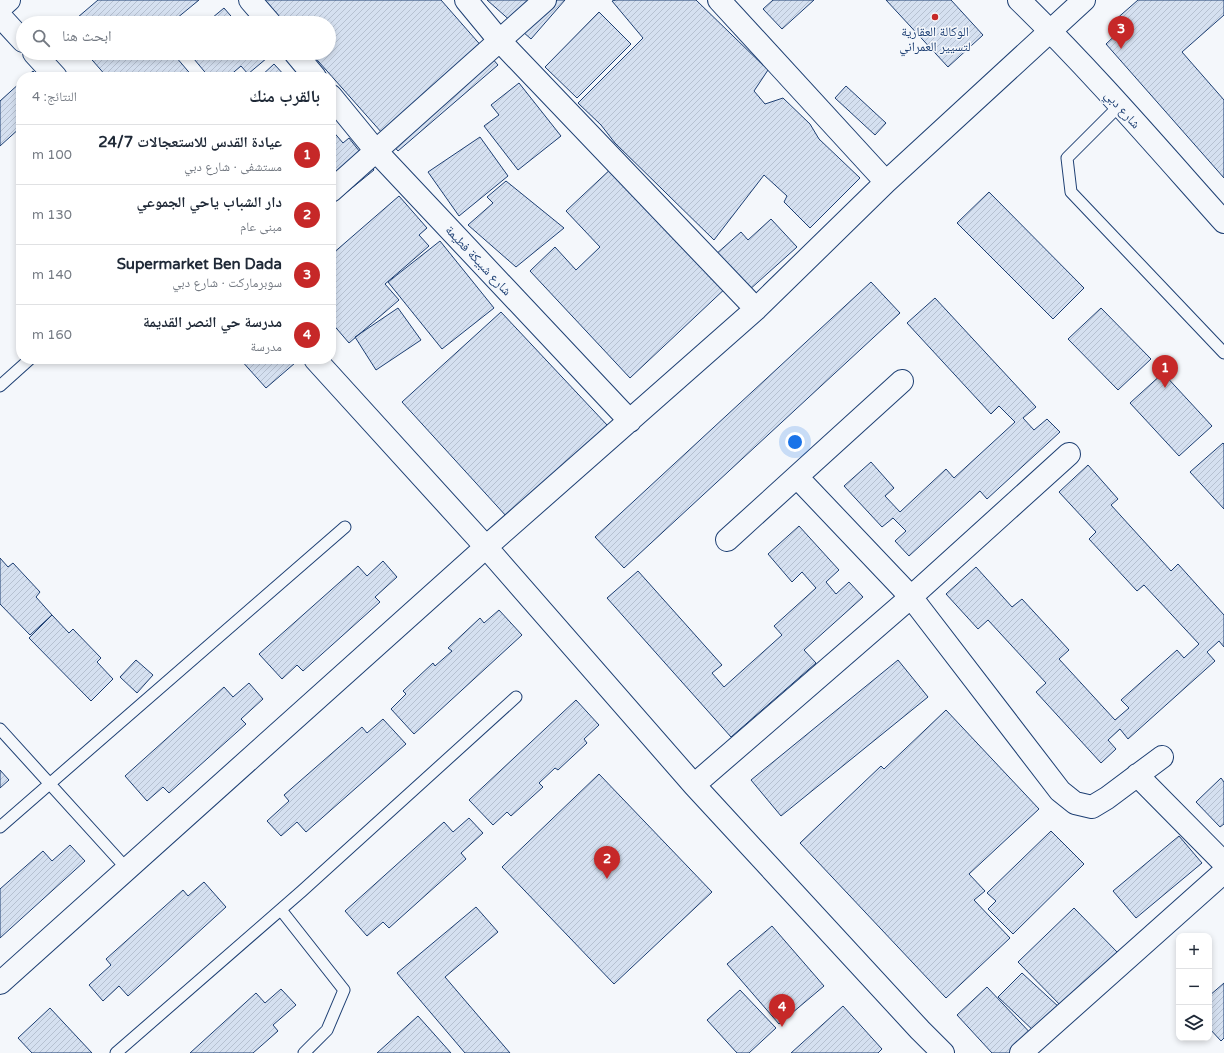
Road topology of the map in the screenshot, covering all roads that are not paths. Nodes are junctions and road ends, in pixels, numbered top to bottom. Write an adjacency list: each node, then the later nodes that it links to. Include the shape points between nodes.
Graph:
1 (9, 0): 8 (street)
2 (250, 0): 10 (street)
3 (466, 0): 13 (street)
4 (545, 0): 13 (street)
5 (719, 0): 21 (street)
6 (1019, 0): 11 (street, شارع دبي)
7 (1084, 0): 11 (street)
8 (0, 8)
9 (0, 16): 12 (street)
10 (264, 16)
11 (1051, 31): 19 (street, شارع دبي); 21 (street)
12 (16, 33)
13 (499, 40): 20 (street); 24 (street)
14 (40, 60): 16 (street)
15 (301, 60): 17 (street)
16 (51, 72)
17 (311, 72)
18 (336, 102): 20 (street, شارع شبيكة فطيمة)
19 (1120, 105): 23 (street, شارع دبي); 25 (lane, via 1067,158 1071,192)
20 (376, 151): 22 (street); 30 (street, شارع شبيكة فطيمة)
21 (886, 182): 24 (street)
22 (336, 187)
23 (1224, 222)
24 (756, 309): 30 (street)
25 (1224, 353)
26 (24, 364): 29 (lane)
27 (321, 364): 35 (street)
28 (902, 381): 32 (street)
29 (0, 386)
30 (630, 421): 35 (street)
31 (1069, 454): 36 (street)
32 (797, 477): 34 (street); 36 (street)
33 (345, 527): 41 (lane)
34 (727, 540)
35 (486, 547): 42 (street); 45 (street)
36 (911, 598): 40 (street, via 1060,791 1074,803 1092,807); 42 (street)
37 (516, 697): 47 (lane)
38 (0, 729): 41 (lane)
39 (1162, 757): 40 (street)
40 (1136, 775): 44 (street)
41 (49, 784): 43 (lane); 45 (lane)
42 (694, 785): 51 (street)
43 (0, 827)
44 (1224, 863)
45 (127, 869): 48 (street)
46 (1224, 872): 52 (street)
47 (281, 910): 49 (lane); 50 (lane, via 344,990 327,1030)
48 (0, 983)
49 (116, 1053)
50 (304, 1053)
51 (943, 1053)
52 (1021, 1053)

